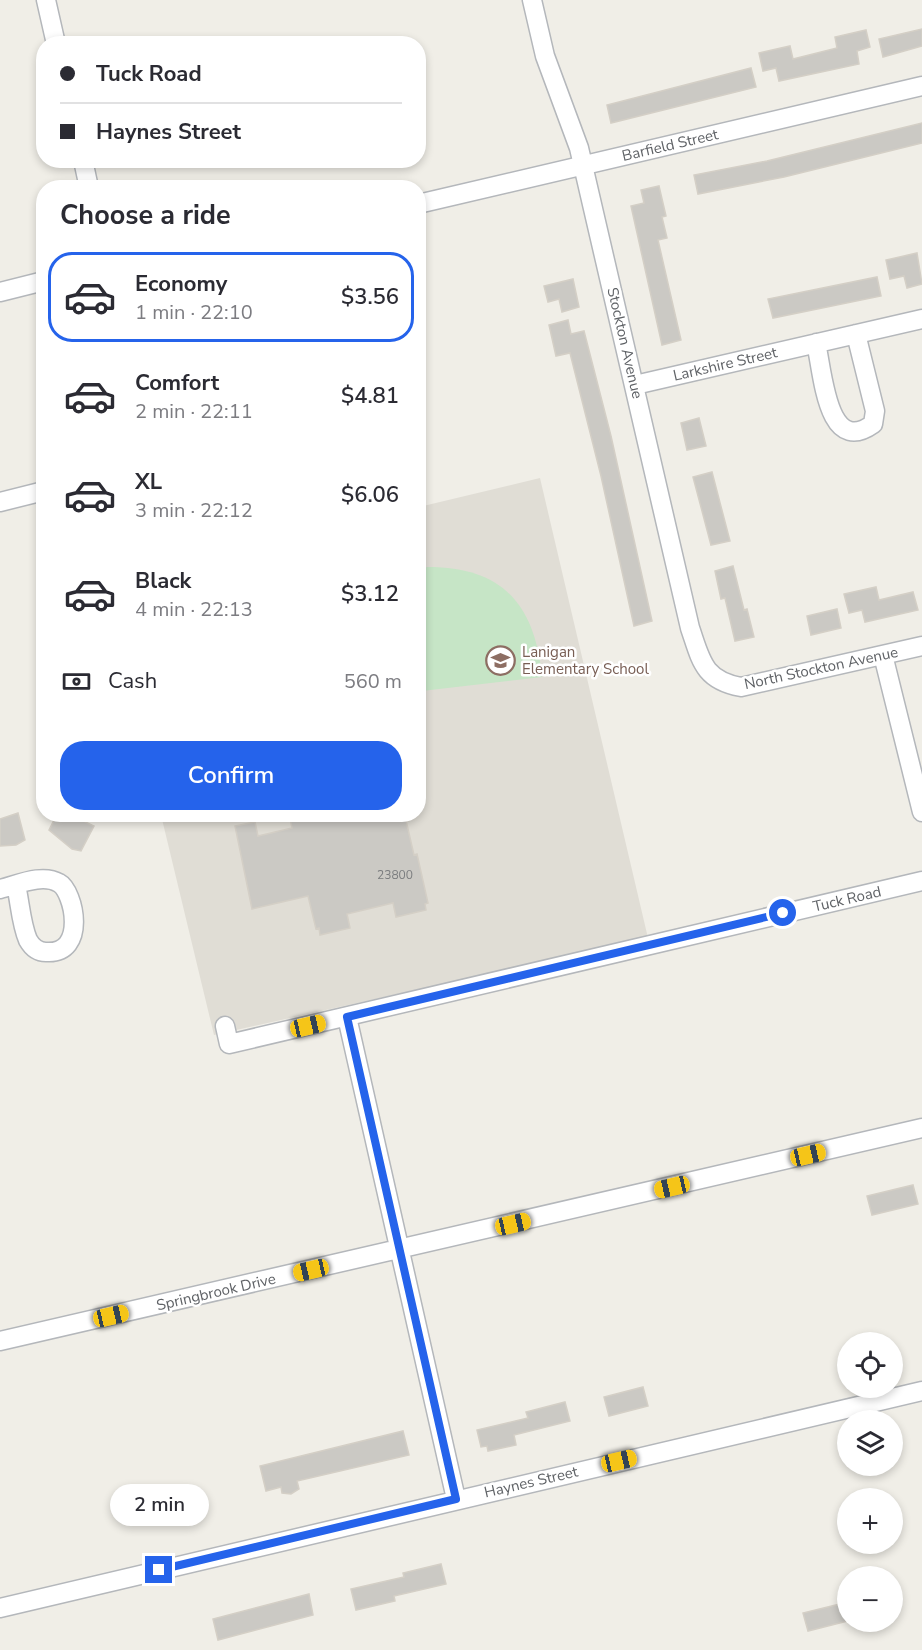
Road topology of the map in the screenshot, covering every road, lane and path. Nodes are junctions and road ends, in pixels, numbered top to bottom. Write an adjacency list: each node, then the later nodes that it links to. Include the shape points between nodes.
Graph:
1 (46, 0): 3 (street)
2 (532, 0): 5 (street, Stockton Avenue, via 545,56)
3 (54, 36)
4 (922, 86): 5 (street, Barfield Street)
5 (583, 165): 6 (street, Barfield Street); 12 (street, Stockton Avenue)
6 (426, 202)
7 (36, 283): 8 (street)
8 (0, 292)
9 (922, 319): 10 (street, Larkshire Street)
10 (856, 334): 11 (street, Larkshire Street); 11 (street, via 874,411 873,424 861,432 850,433 840,428 833,416)
11 (816, 343): 12 (street, Larkshire Street)
12 (635, 385): 17 (street, Stockton Avenue, via 690,628 704,666)
13 (36, 494): 14 (street)
14 (0, 502)
15 (922, 646): 16 (street, North Stockton Avenue)
16 (883, 655): 17 (street, North Stockton Avenue, via 741,687); 18 (street)
17 (719, 682)
18 (922, 812)
19 (922, 882): 20 (street, Tuck Road)
20 (347, 1017): 21 (street, Tuck Road, via 229,1044); 23 (street)
21 (225, 1026)
22 (922, 1128): 23 (street, Springbrook Drive)
23 (399, 1250): 24 (street, Springbrook Drive); 26 (street)
24 (0, 1341)
25 (922, 1391): 26 (street, Haynes Street)
26 (456, 1499): 27 (street, Haynes Street)
27 (0, 1608)

